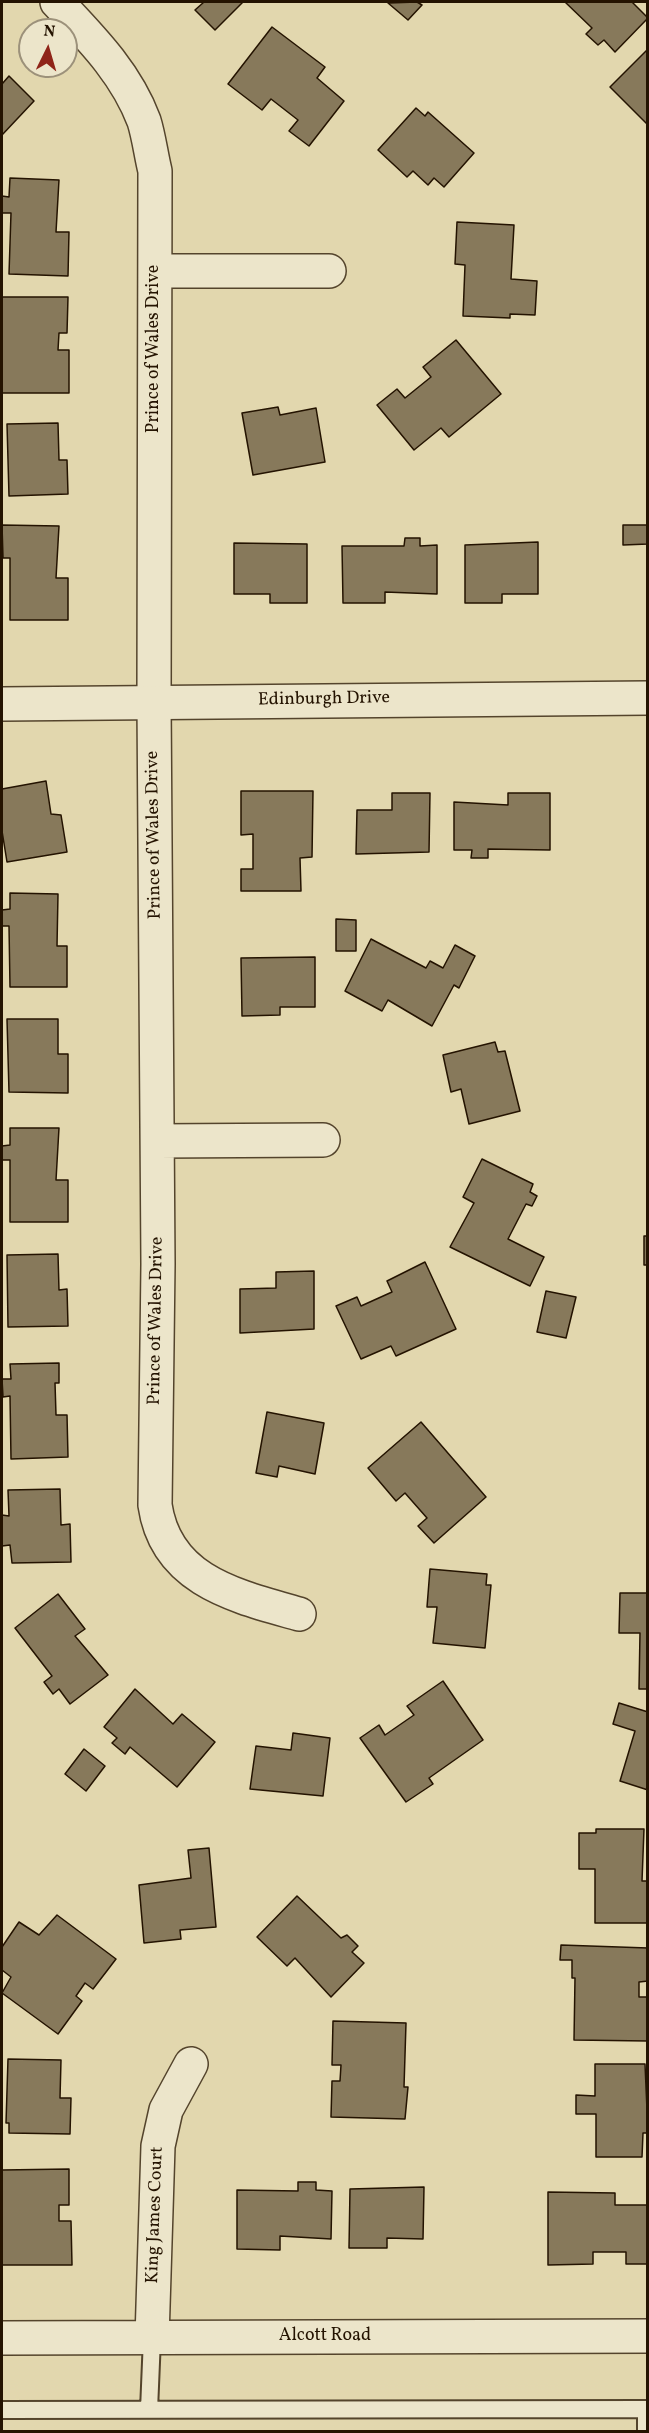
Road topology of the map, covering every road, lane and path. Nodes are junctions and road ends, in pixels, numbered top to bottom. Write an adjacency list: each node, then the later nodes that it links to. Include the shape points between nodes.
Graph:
1 (57, 2): 2 (street, Prince of Wales Drive, via 122,76 144,121 155,171)
2 (155, 271): 3 (street); 5 (street, Prince of Wales Drive)
3 (329, 271)
4 (648, 698): 5 (street, Edinburgh Drive)
5 (154, 702): 6 (street, Edinburgh Drive); 8 (street, Prince of Wales Drive)
6 (2, 704)
7 (323, 1140): 8 (street)
8 (158, 1141): 9 (street, Prince of Wales Drive, via 158,1522 167,1546 184,1567 249,1600)
9 (299, 1614)
10 (190, 2064): 13 (street, King James Court, via 166,2110 158,2146)
11 (648, 2336): 13 (street, Alcott Road)
12 (2, 2337): 13 (street, Alcott Road)
13 (152, 2338): 15 (lane)
14 (2, 2410): 15 (lane)
15 (149, 2410): 16 (lane, via 646,2409)
16 (646, 2432)

